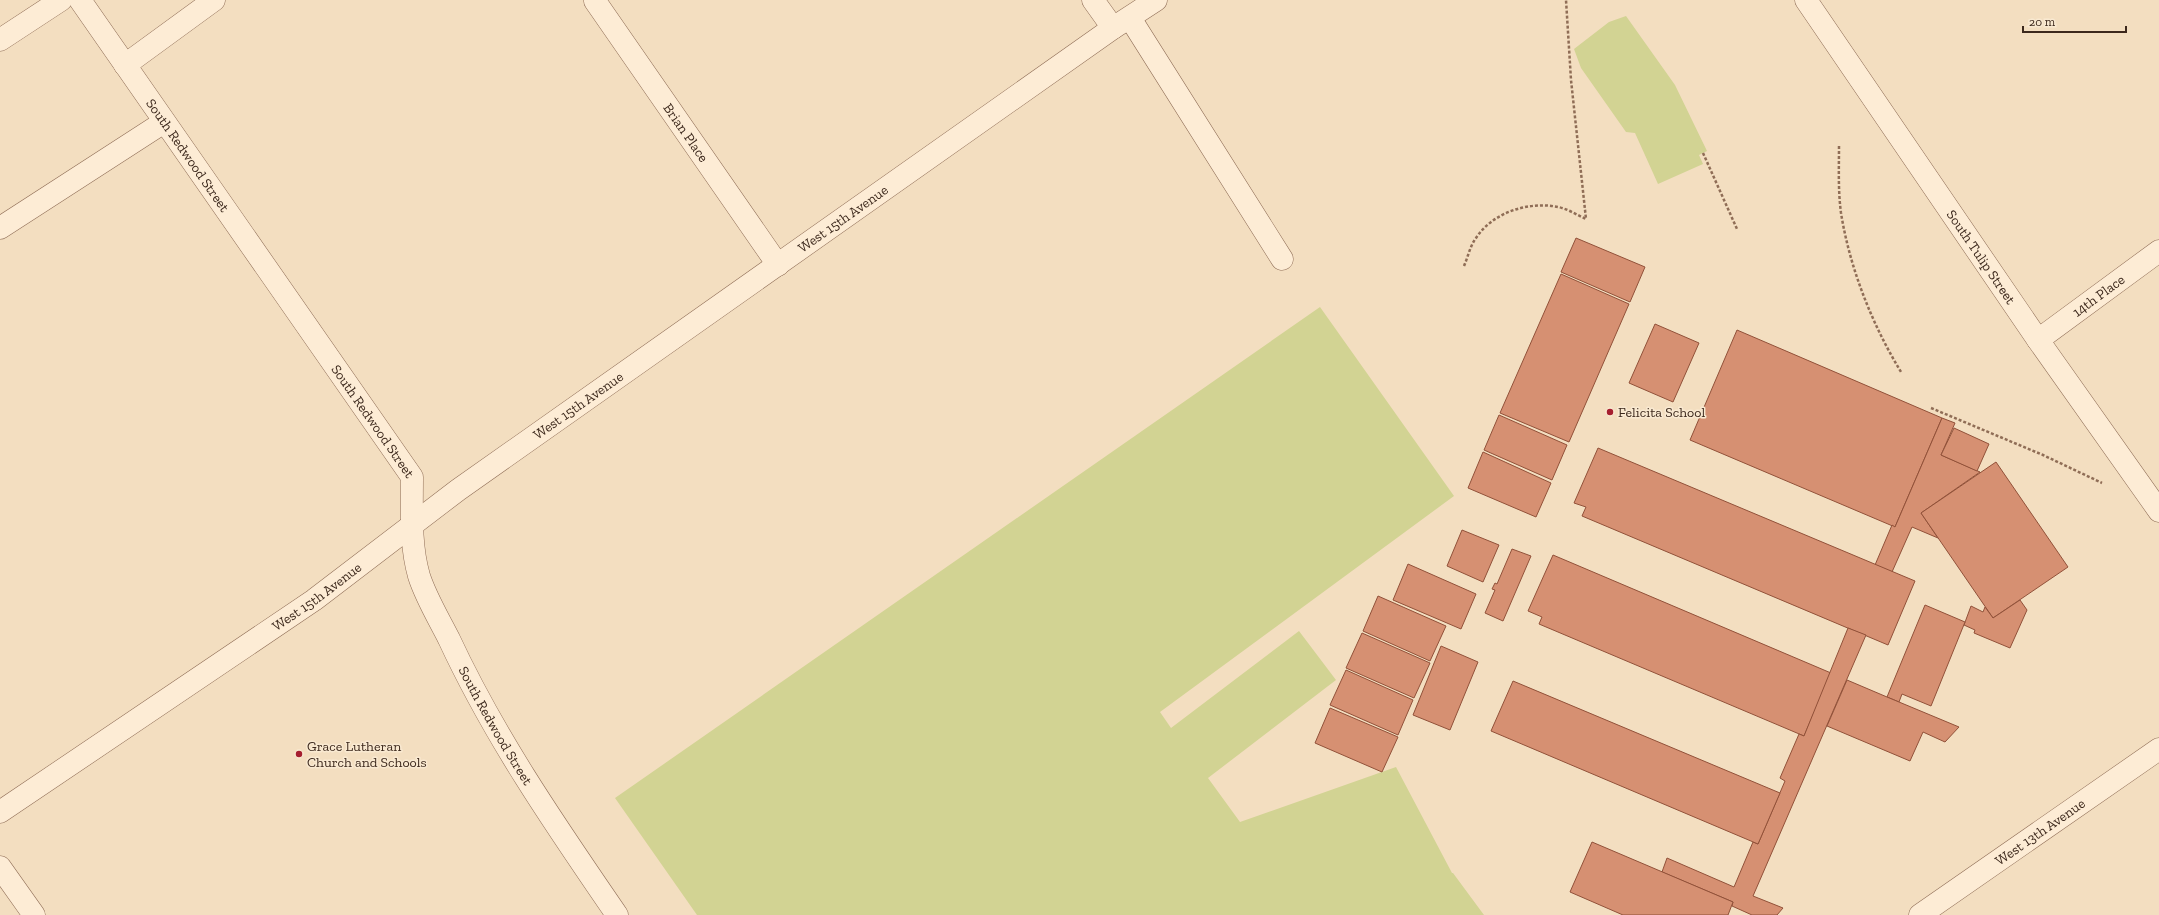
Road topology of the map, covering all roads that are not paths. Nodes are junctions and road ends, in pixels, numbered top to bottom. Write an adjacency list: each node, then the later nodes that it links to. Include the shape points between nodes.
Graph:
1 (61, 0): 9 (street)
2 (80, 0): 10 (street, South Redwood Street)
3 (214, 0): 10 (street)
4 (1093, 0): 8 (street)
5 (1156, 0): 8 (street, West 15th Avenue)
6 (1806, 0): 16 (street, South Tulip Street)
7 (595, 1): 15 (street, Brian Place)
8 (1121, 23): 14 (street); 15 (street, West 15th Avenue)
9 (0, 40)
10 (125, 66): 11 (street, South Redwood Street)
11 (164, 122): 12 (street); 18 (street, South Redwood Street, via 412,477)
12 (0, 228)
13 (2159, 251): 16 (street, 14th Place)
14 (1282, 260)
15 (778, 265): 18 (street, West 15th Avenue)
16 (2038, 340): 17 (street, South Tulip Street)
17 (2159, 511)
18 (411, 525): 20 (street, West 15th Avenue, via 314,600); 23 (street, South Redwood Street, via 419,576 457,657 506,748)
19 (2159, 749): 24 (street, West 13th Avenue)
20 (0, 812)
21 (0, 867): 22 (street)
22 (34, 915)
23 (617, 915)
24 (1920, 915)

